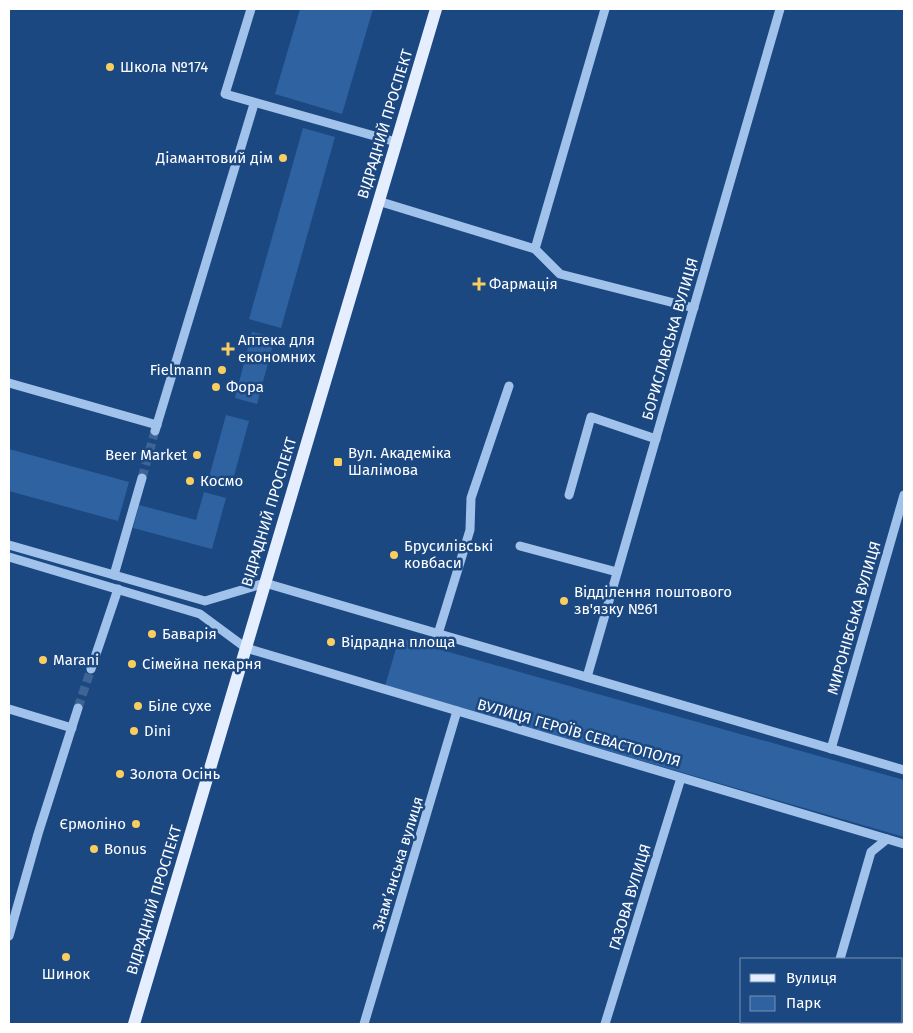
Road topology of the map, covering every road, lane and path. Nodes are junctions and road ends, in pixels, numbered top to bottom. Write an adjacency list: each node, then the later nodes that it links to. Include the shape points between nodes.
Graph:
1 (251, 9): 5 (street, via 225,94)
2 (436, 9): 6 (main road, ВІДРАДНИЙ ПРОСПЕКТ)
3 (605, 9): 8 (street)
4 (780, 9): 9 (street, БОРИСЛАВСЬКА ВУЛИЦЯ)
5 (254, 104): 6 (street); 10 (street, via 156,428)
6 (396, 142): 7 (main road, ВІДРАДНИЙ ПРОСПЕКТ)
7 (378, 202): 8 (street); 21 (main road, ВІДРАДНИЙ ПРОСПЕКТ)
8 (535, 249): 9 (street, via 560,274)
9 (694, 308): 12 (street, БОРИСЛАВСЬКА ВУЛИЦЯ)
10 (9, 383)
11 (509, 386): 23 (street, via 471,498 470,530)
12 (656, 439): 14 (street, via 591,418); 19 (street, БОРИСЛАВСЬКА ВУЛИЦЯ)
13 (142, 478): 20 (street)
14 (569, 495)
15 (904, 495): 31 (street, МИРОНІВСЬКА ВУЛИЦЯ)
16 (9, 545): 20 (street)
17 (520, 546): 19 (street)
18 (9, 557): 22 (street, ВУЛИЦЯ ГЕРОЇВ СЕВАСТОПОЛЯ)
19 (617, 572): 26 (street, БОРИСЛАВСЬКА ВУЛИЦЯ)
20 (114, 575): 21 (street, via 204,601)
21 (265, 583): 23 (street); 24 (main road, ВІДРАДНИЙ ПРОСПЕКТ)
22 (118, 589): 24 (street, ВУЛИЦЯ ГЕРОЇВ СЕВАСТОПОЛЯ, via 200,614); 25 (street)
23 (438, 634): 26 (street)
24 (246, 648): 29 (street, ВУЛИЦЯ ГЕРОЇВ СЕВАСТОПОЛЯ); 38 (main road, ВІДРАДНИЙ ПРОСПЕКТ)
25 (91, 669)
26 (587, 677): 31 (street)
27 (78, 708): 30 (street)
28 (9, 709): 30 (street)
29 (457, 711): 33 (street, ВУЛИЦЯ ГЕРОЇВ СЕВАСТОПОЛЯ); 39 (street, Знамʼянська вулиця)
30 (72, 728): 36 (street)
31 (831, 749): 32 (street)
32 (904, 770)
33 (681, 778): 34 (street, ВУЛИЦЯ ГЕРОЇВ СЕВАСТОПОЛЯ); 40 (street, ГАЗОВА ВУЛИЦЯ)
34 (887, 839): 35 (street, ВУЛИЦЯ ГЕРОЇВ СЕВАСТОПОЛЯ); 37 (street, via 871,852)
35 (904, 844)
36 (9, 936)
37 (840, 958)
38 (134, 1024)
39 (364, 1024)
40 (604, 1024)

